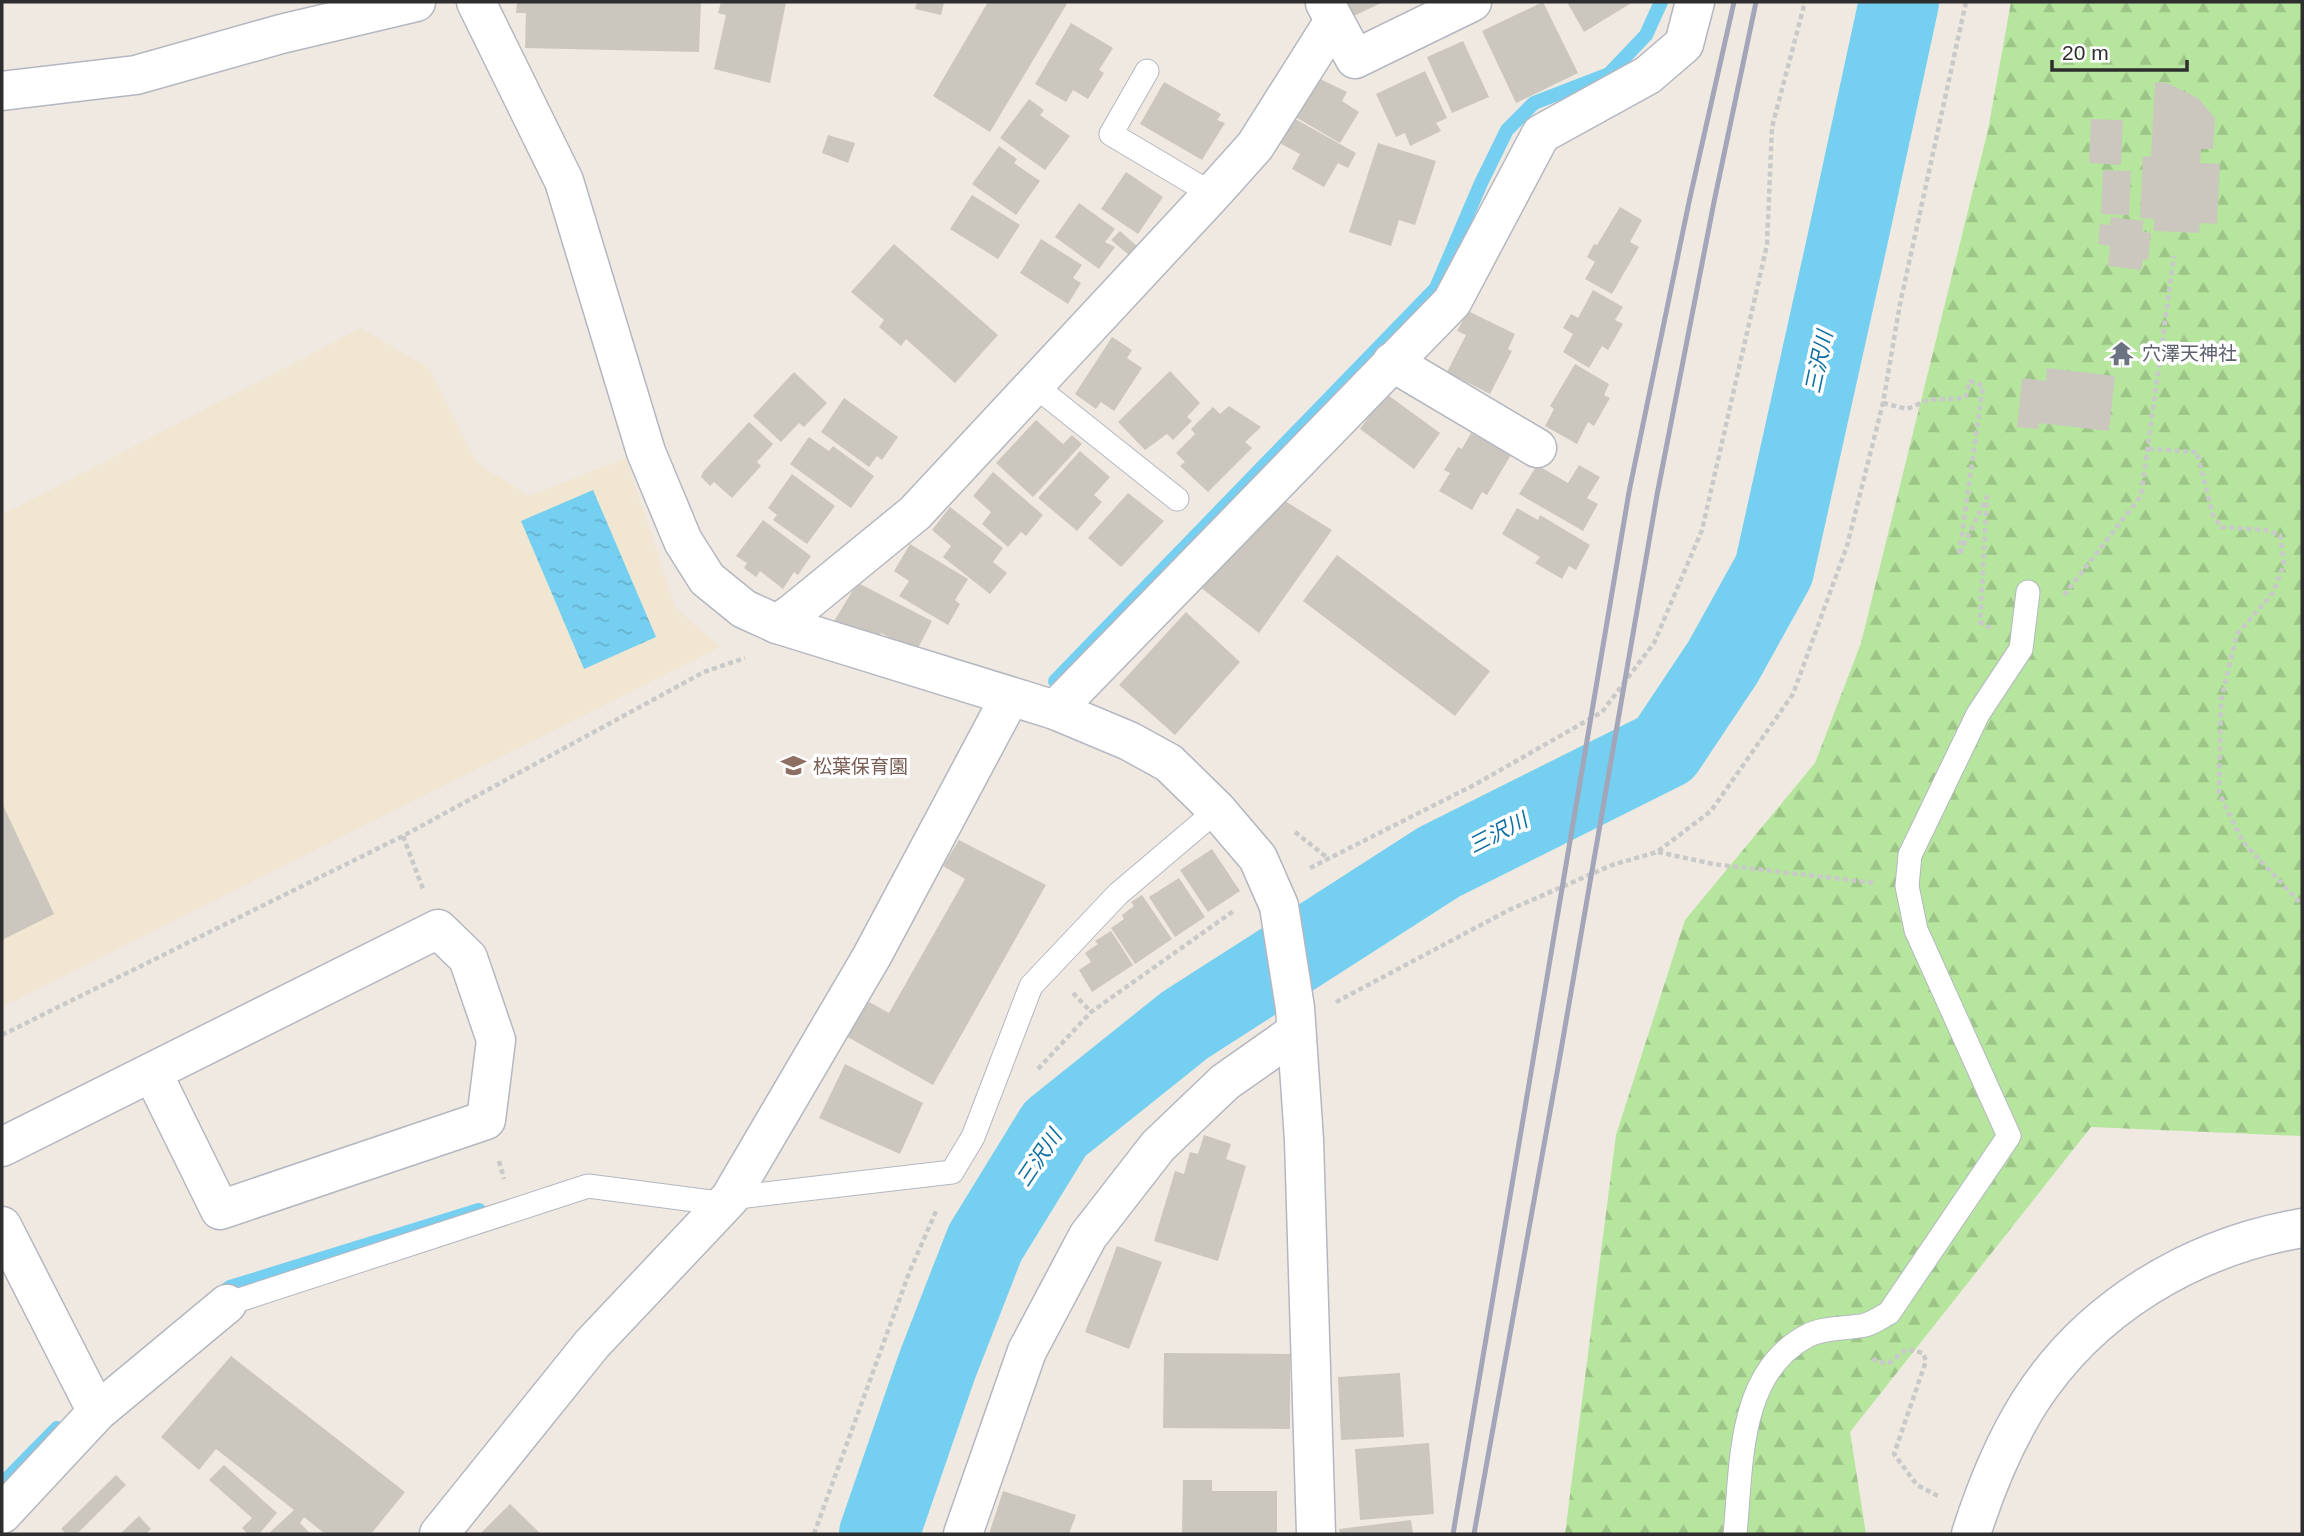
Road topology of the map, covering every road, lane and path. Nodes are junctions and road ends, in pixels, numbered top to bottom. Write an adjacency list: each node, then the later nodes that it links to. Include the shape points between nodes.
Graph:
1 (416, 2): 9 (street, via 136,75)
2 (476, 2): 19 (street, via 564,181 646,452 683,541 707,579 744,608)
3 (1472, 2): 7 (street, via 1355,59)
4 (1695, 2): 12 (street, via 1684,44 1648,75 1541,134 1452,302)
5 (1805, 2): 28 (path, via 1772,127 1767,245 1702,530 1654,643 1602,712)
6 (1966, 2): 14 (path)
7 (1329, 11): 10 (street, via 1255,146)
8 (1147, 71): 10 (lane, via 1111,134)
9 (2, 91)
10 (1212, 194): 13 (street)
11 (2174, 256): 16 (path)
12 (1392, 362): 15 (street); 23 (street)
13 (1034, 385): 17 (lane); 19 (street, via 915,513)
14 (1883, 403): 20 (path, via 1907,409 1928,400 1965,398 1970,382 1983,386 1959,555 1987,497 1980,622); 26 (path, via 1847,546 1793,694 1711,811)
15 (1537, 448)
16 (2148, 449): 20 (path, via 2141,496); 29 (path, via 2197,452 2213,515 2221,527 2280,535 2284,564 2273,593 2237,634 2221,700 2219,793 2243,842)
17 (1177, 499)
18 (2028, 592): 20 (lane)
19 (777, 624): 22 (street)
20 (2021, 649): 27 (lane, via 1978,715 1910,855)
21 (751, 656): 25 (path, via 704,672)
22 (1010, 697): 23 (street); 38 (street, via 872,957)
23 (1055, 710): 24 (street, via 1169,763)
24 (1217, 810): 28 (street, via 1258,858); 37 (lane, via 1118,894 1031,986 972,1137)
25 (403, 836): 30 (path); 32 (path)
26 (1657, 852): 27 (path, via 1713,864); 31 (path, via 1612,865 1510,910)
27 (1907, 886): 43 (lane, via 1916,930 2009,1136 1889,1313)
28 (1275, 897): 31 (street); 34 (path, via 1236,909 1091,1013)
29 (2302, 905)
30 (438, 929): 33 (street); 35 (street, via 468,958 496,1040)
31 (1296, 1020): 49 (street, via 1158,1146 1088,1236 1027,1351); 50 (street, via 1306,1180)
32 (2, 1035)
33 (152, 1072): 35 (street, via 219,1210); 36 (street)
34 (1032, 1075)
35 (486, 1120): 39 (path)
36 (2, 1147)
37 (952, 1172): 38 (lane); 48 (path, via 909,1273)
38 (728, 1201): 39 (lane, via 588,1186); 47 (street, via 593,1344)
39 (514, 1209): 42 (lane)
40 (2, 1226): 44 (street)
41 (2302, 1228): 52 (street, via 2208,1253 2157,1280 2100,1320 2029,1403 2011,1435)
42 (227, 1304): 44 (street)
43 (1867, 1324): 45 (path, via 1867,1345 1877,1362 1889,1363 1907,1349 1923,1353 1926,1361 1894,1454 1917,1485); 51 (lane, via 1809,1335 1780,1354 1762,1382 1746,1421)
44 (97, 1412): 46 (street)
45 (1947, 1501)
46 (2, 1514)
47 (439, 1534)
48 (814, 1534)
49 (963, 1534)
50 (1315, 1534)
51 (1735, 1534)
52 (1971, 1534)

